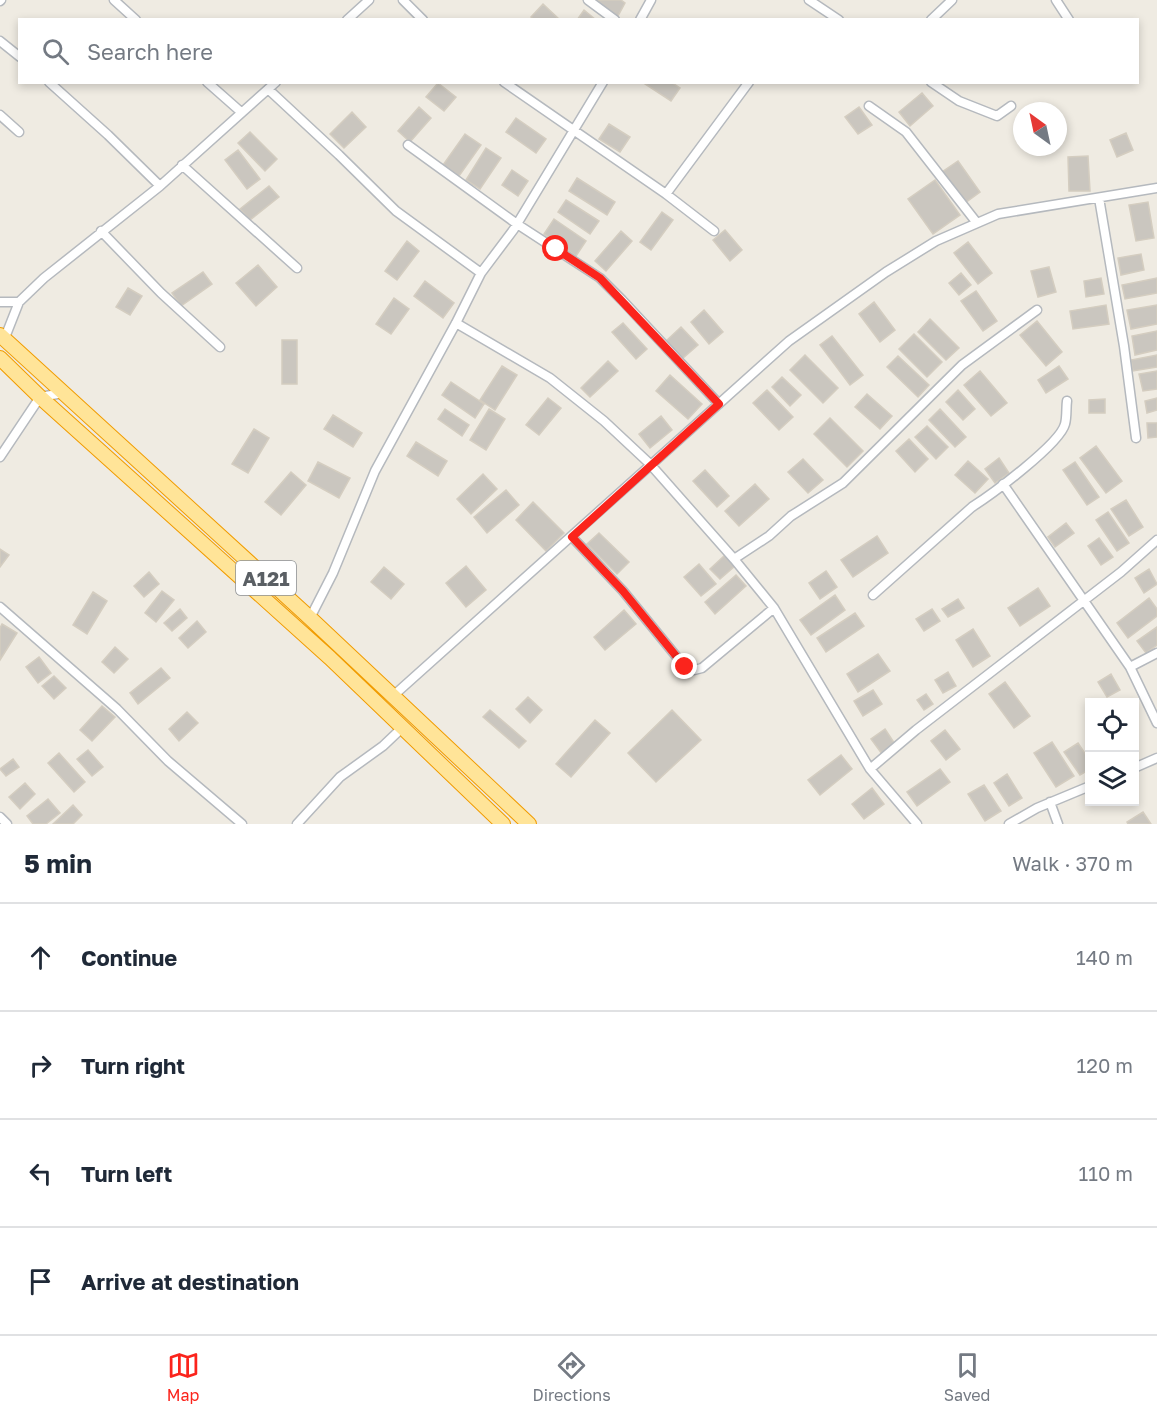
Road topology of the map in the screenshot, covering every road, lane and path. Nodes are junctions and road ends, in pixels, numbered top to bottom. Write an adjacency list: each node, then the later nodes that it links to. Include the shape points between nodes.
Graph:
1 (114, 0): 9 (street)
2 (369, 0): 10 (street)
3 (403, 0): 11 (street)
4 (588, 0): 12 (street)
5 (651, 0): 13 (street)
6 (809, 0): 14 (street)
7 (952, 0): 15 (street)
8 (1056, 0): 16 (street)
9 (134, 18)
10 (349, 18)
11 (421, 18)
12 (612, 18)
13 (641, 18)
14 (836, 18)
15 (933, 18)
16 (1069, 18)
17 (0, 41): 18 (street)
18 (18, 55)
19 (51, 84): 35 (street)
20 (209, 84): 29 (street)
21 (274, 84): 26 (street)
22 (507, 84): 31 (street)
23 (602, 84): 31 (street)
24 (748, 84): 37 (street)
25 (934, 84): 28 (street, via 959,101 997,116)
26 (268, 89): 29 (street); 44 (street, via 396,212)
27 (869, 106): 39 (street, via 906,132)
28 (1011, 106)
29 (241, 112): 34 (street)
30 (0, 115): 32 (street)
31 (574, 131): 37 (street); 40 (street)
32 (19, 132)
33 (408, 146): 40 (street)
34 (182, 165): 35 (street); 43 (street)
35 (160, 186): 41 (street)
36 (1157, 188): 38 (street)
37 (666, 194): 42 (street)
38 (1099, 198): 39 (street, via 998,214); 56 (street)
39 (976, 223): 55 (street, via 936,241 798,333)
40 (517, 224): 44 (street); 55 (street, via 600,278)
41 (101, 231): 46 (street); 50 (street)
42 (714, 231)
43 (297, 268)
44 (481, 273): 48 (street)
45 (0, 302): 46 (street)
46 (19, 302): 49 (street)
47 (1037, 310): 62 (street, via 962,365 843,483)
48 (456, 323): 58 (street, via 550,378); 67 (street, via 375,471)
49 (2, 338): 52 (highway, A121)
50 (220, 347)
51 (0, 358): 53 (highway, A121)
52 (63, 393): 53 (street); 67 (highway, A121)
53 (40, 397): 57 (street); 72 (highway, A121)
54 (1067, 401): 59 (street, via 1065,426 1056,440)
55 (719, 404): 58 (street)
56 (1136, 438)
57 (0, 457)
58 (650, 464): 60 (street); 62 (street)
59 (1003, 484): 63 (street); 64 (street)
60 (572, 537): 66 (street, via 623,591 685,667 702,668); 70 (street)
61 (1157, 540): 64 (street)
62 (734, 559): 66 (street)
63 (873, 595)
64 (1084, 601): 69 (street); 75 (street)
65 (0, 607): 80 (street)
66 (774, 608): 75 (street)
67 (310, 618): 70 (highway, A121)
68 (1157, 652): 69 (street)
69 (1130, 667): 71 (street)
70 (393, 696): 83 (highway, A121)
71 (1157, 723)
72 (404, 727): 81 (street, via 340,777); 82 (highway, A121)
73 (1157, 758): 74 (street)
74 (1139, 766)
75 (870, 769): 84 (street)
76 (1085, 788): 77 (street)
77 (1050, 802): 85 (street); 86 (street)
78 (0, 818): 79 (street)
79 (7, 824)
80 (242, 824)
81 (297, 824)
82 (503, 824)
83 (529, 824)
84 (917, 824)
85 (1009, 824)
86 (1058, 824)

